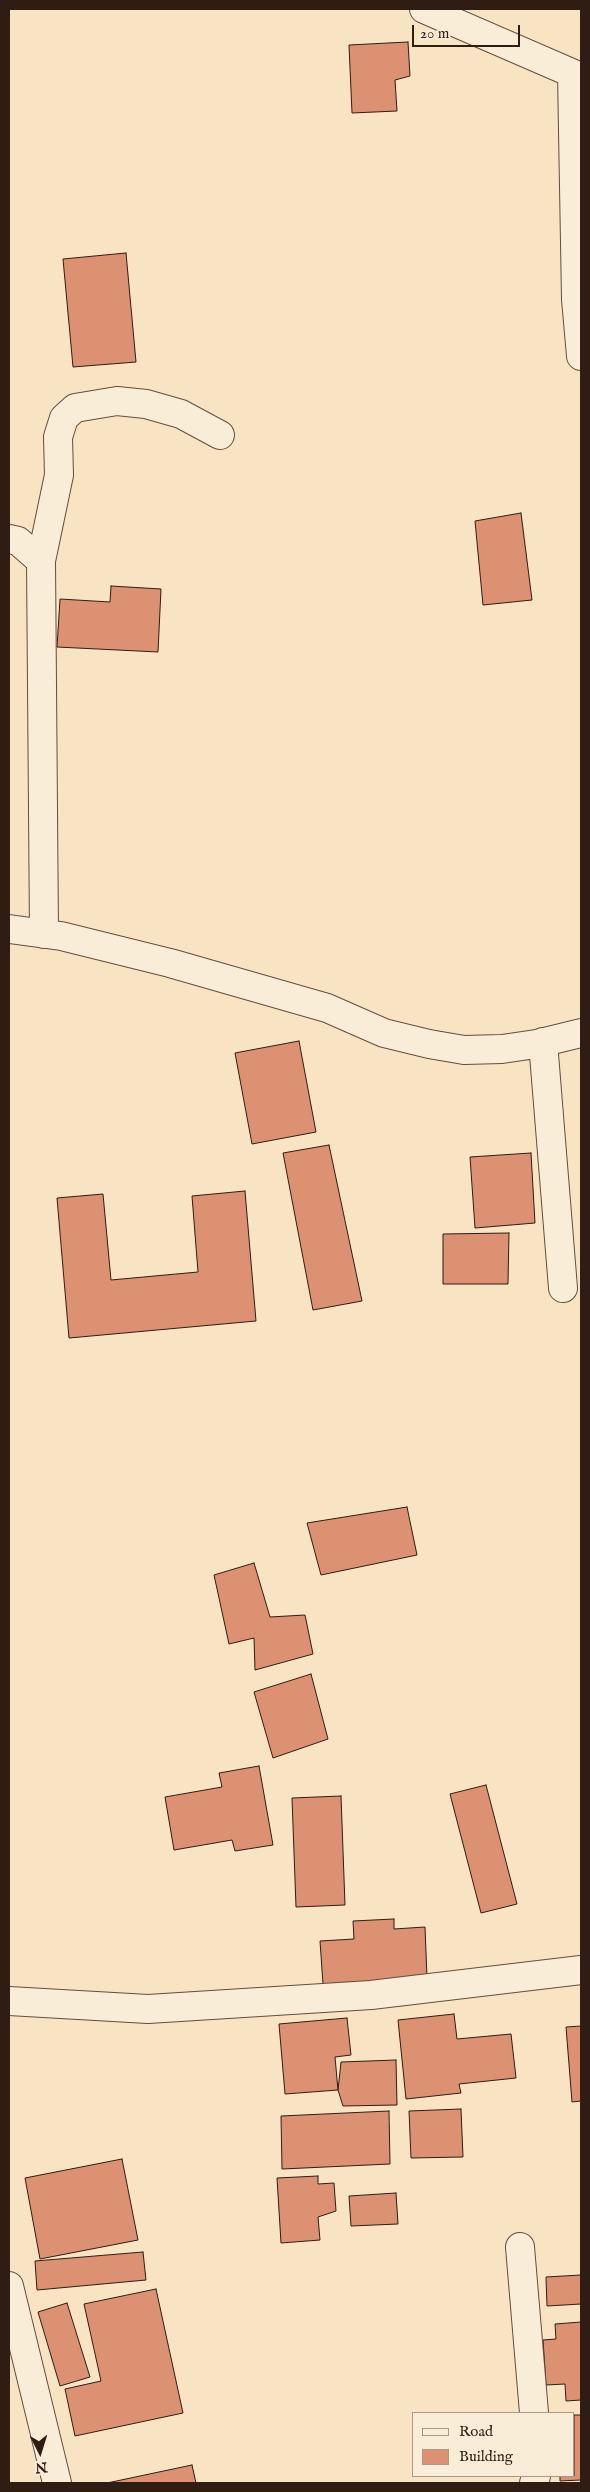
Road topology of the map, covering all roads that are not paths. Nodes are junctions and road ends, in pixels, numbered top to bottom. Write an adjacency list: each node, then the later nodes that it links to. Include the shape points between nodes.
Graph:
1 (424, 9): 2 (street)
2 (577, 75): 3 (street, via 576,299)
3 (581, 356)
4 (220, 435): 6 (street, via 181,414 146,404 117,401 75,408 64,418 59,431 58,475)
5 (9, 539): 6 (street, via 18,540)
6 (41, 560): 8 (street)
7 (9, 929): 8 (street)
8 (44, 934): 10 (street, via 170,963 327,1008 384,1033 429,1044 464,1050 502,1049)
9 (581, 1033): 10 (street)
10 (543, 1042): 11 (street)
11 (563, 1288)
12 (581, 1970): 13 (street, via 371,1995 148,2009)
13 (9, 2001)
14 (520, 2247): 16 (street)
15 (9, 2286): 17 (street)
16 (534, 2412)
17 (57, 2483)

